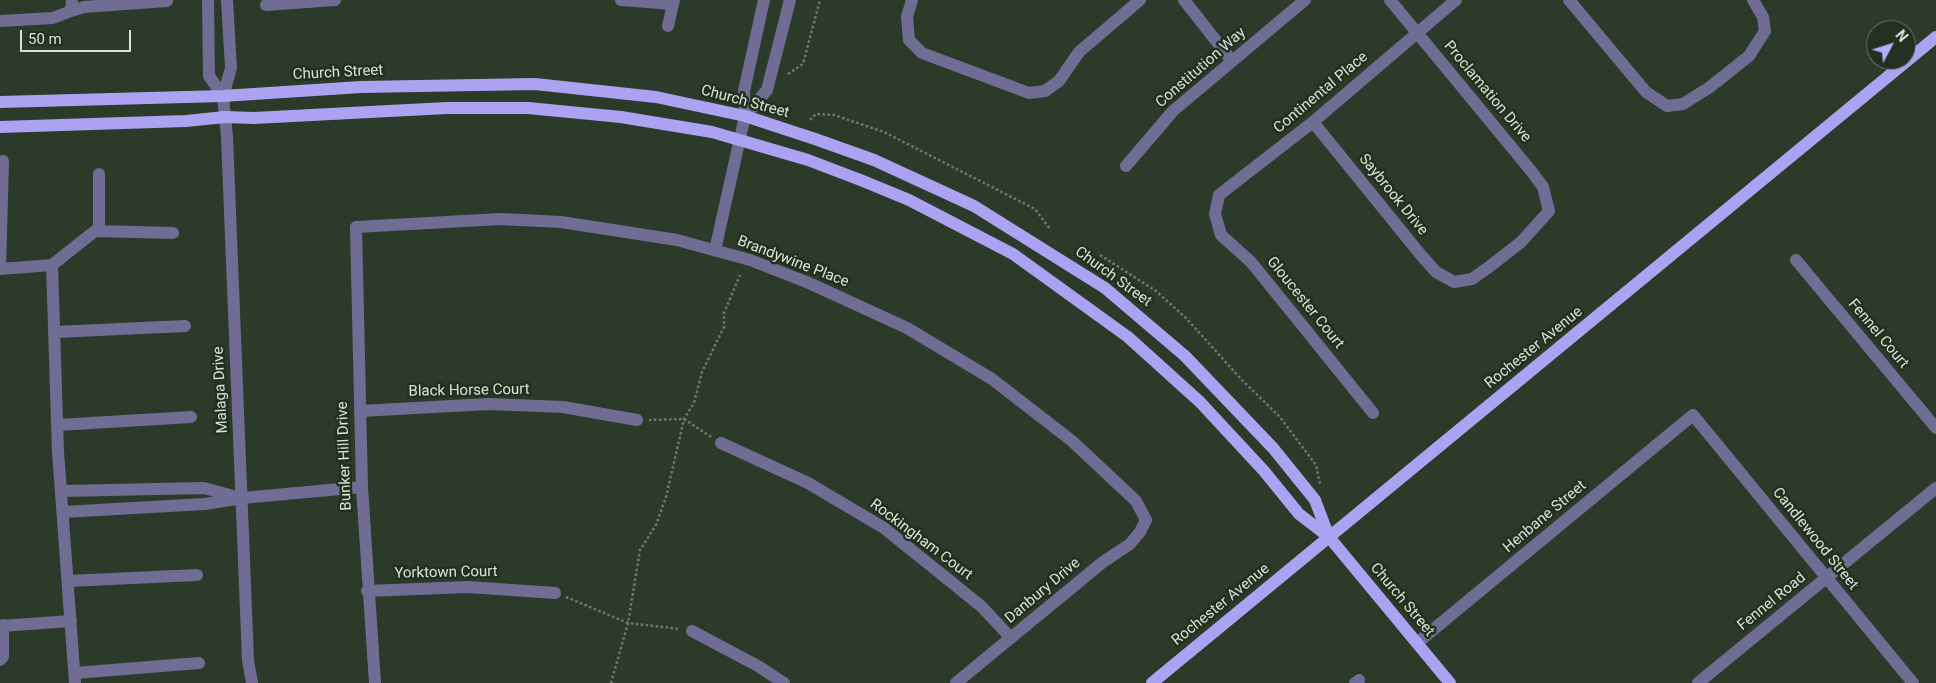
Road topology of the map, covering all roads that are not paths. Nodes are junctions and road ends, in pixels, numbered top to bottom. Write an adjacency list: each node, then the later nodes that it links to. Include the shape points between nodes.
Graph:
1 (208, 0): 25 (street, via 209,76)
2 (227, 0): 25 (street, via 231,68)
3 (335, 0): 16 (street)
4 (621, 0): 17 (street)
5 (764, 0): 27 (street, via 744,91)
6 (790, 0): 27 (street, via 767,90)
7 (912, 0): 8 (street, via 907,17 908,40 922,53 1029,93 1045,91 1059,82 1079,52)
8 (1140, 0)
9 (1184, 0): 24 (street)
10 (1305, 0): 24 (street, Constitution Way)
11 (1390, 0): 22 (street, Proclamation Drive)
12 (1456, 0): 22 (street, Continental Place)
13 (1569, 0): 14 (street, via 1646,92 1667,106 1683,104 1749,56 1765,32 1763,16)
14 (1753, 0)
15 (167, 1): 19 (street)
16 (299, 1): 18 (street)
17 (674, 2): 21 (street)
18 (266, 5)
19 (71, 6): 20 (street, via 53,18)
20 (0, 21)
21 (668, 26)
22 (1417, 32): 29 (street, Continental Place); 43 (street, Proclamation Drive, via 1543,187 1548,211 1521,242 1489,267 1472,279)
23 (1936, 37): 60 (main road, Rochester Avenue)
24 (1232, 60): 33 (street, Constitution Way, via 1173,111)
25 (223, 96): 26 (main road, Church Street); 27 (main road, Church Street, via 361,87 535,84 656,97); 28 (street, Malaga Drive)
26 (0, 102)
27 (745, 116): 31 (street); 60 (main road, Church Street, via 874,160 974,206 1105,288 1185,356 1273,448 1315,500)
28 (225, 117): 30 (main road, Church Street); 31 (main road, Church Street, via 528,108 621,117); 57 (street, Malaga Drive)
29 (1313, 122): 35 (street, Continental Place, via 1219,194); 43 (street, Saybrook Drive, via 1420,254 1436,272)
30 (0, 127)
31 (740, 138): 39 (street); 60 (main road, Church Street, via 808,160 909,200 1028,264 1128,337 1176,379 1216,418 1299,514)
32 (3, 161): 42 (street)
33 (1126, 166)
34 (99, 174): 37 (street)
35 (1214, 214): 47 (street, Gloucester Court, via 1221,235 1251,262)
36 (356, 227): 39 (street, Brandywine Place, via 500,219 561,222 677,240); 46 (street, Bunker Hill Drive)
37 (100, 231): 38 (street); 41 (street)
38 (173, 233)
39 (715, 250): 59 (street, Brandywine Place, via 809,283 907,328 992,379 1072,441 1136,501)
40 (1796, 260): 52 (street, Fennel Court)
41 (52, 265): 42 (street); 45 (street)
42 (0, 269)
43 (1454, 282)
44 (185, 326): 45 (street)
45 (55, 332): 51 (street)
46 (360, 411): 50 (street, Black Horse Court, via 489,404 563,407); 54 (street, Bunker Hill Drive)
47 (1373, 414)
48 (1693, 415): 62 (street, Candlewood Street); 70 (street, Henbane Street)
49 (191, 417): 51 (street)
50 (637, 420)
51 (58, 425): 56 (street)
52 (1936, 428)
53 (720, 443): 69 (street, Rockingham Court, via 808,483 884,528 981,606)
54 (362, 487): 57 (street); 64 (street, Bunker Hill Drive)
55 (1936, 488): 62 (street, Fennel Road)
56 (62, 491): 57 (street, via 204,488); 58 (street)
57 (242, 498): 58 (street, via 205,504); 74 (street, Malaga Drive, via 248,660)
58 (63, 512): 63 (street)
59 (1146, 520): 69 (street, Danbury Drive, via 1130,544 1103,562)
60 (1329, 537): 70 (main road, Church Street); 78 (main road, Rochester Avenue)
61 (197, 575): 63 (street)
62 (1826, 579): 80 (street, Fennel Road); 81 (street, Candlewood Street)
63 (68, 581): 66 (street)
64 (367, 591): 65 (street, Yorktown Court, via 468,587); 75 (street, Bunker Hill Drive)
65 (555, 593)
66 (71, 621): 67 (street); 73 (street)
67 (1, 626): 71 (street, via 3,657)
68 (692, 631): 76 (street)
69 (1011, 638): 77 (street, Danbury Drive)
70 (1417, 643): 79 (main road, Church Street)
71 (0, 660)
72 (199, 663): 73 (street)
73 (75, 678)
74 (252, 683)
75 (375, 683)
76 (784, 683)
77 (956, 683)
78 (1152, 683)
79 (1450, 683)
80 (1698, 683)
81 (1913, 683)

